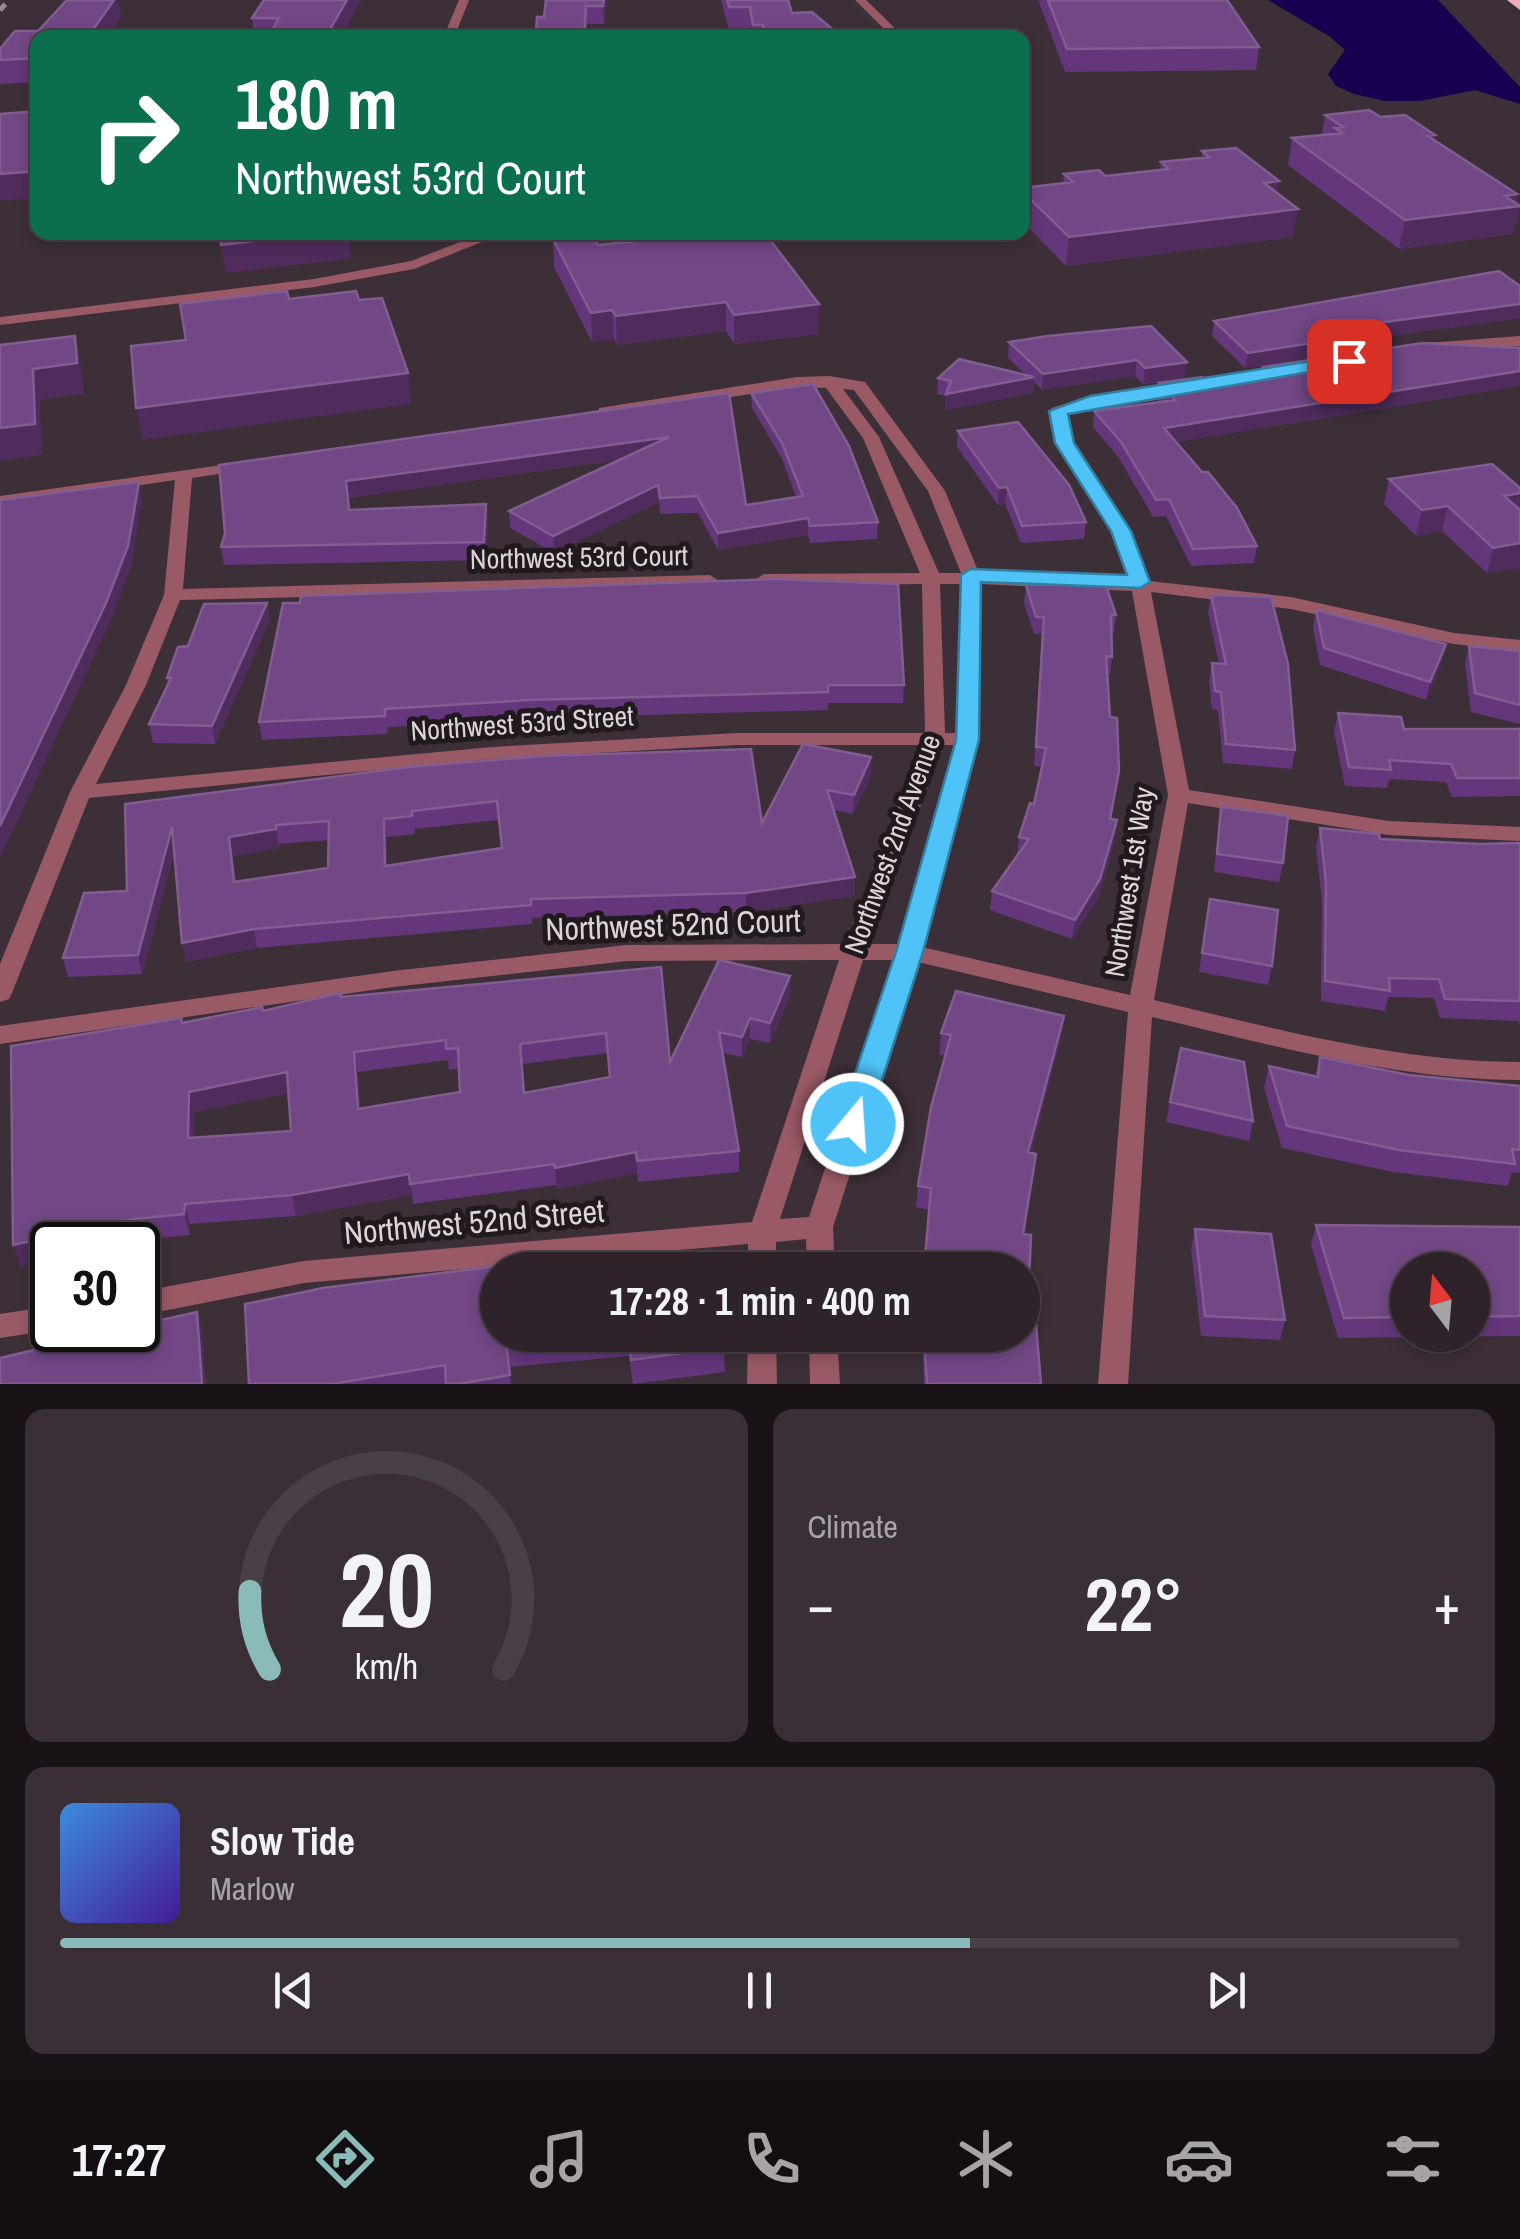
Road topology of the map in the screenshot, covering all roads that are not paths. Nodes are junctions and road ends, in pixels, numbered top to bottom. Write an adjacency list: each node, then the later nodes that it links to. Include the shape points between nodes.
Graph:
1 (464, 0): 3 (street)
2 (860, 0): 4 (street)
3 (451, 30)
4 (892, 30)
5 (479, 240): 6 (street, via 414,265)
6 (0, 322)
7 (1520, 341): 8 (street)
8 (1402, 353)
9 (1304, 368): 17 (street, Northwest 1st Way, via 1058,411 1064,443 1121,531)
10 (829, 381): 11 (street); 15 (street, Northwest 2nd Avenue, via 859,385 881,415 936,491); 16 (street, Northwest 2nd Avenue, via 872,437)
11 (586, 414)
12 (261, 463): 13 (street)
13 (184, 474): 14 (street); 18 (street)
14 (0, 501)
15 (971, 575): 16 (street, Northwest 53rd Court); 17 (street, Northwest 53rd Court); 21 (street, Northwest 2nd Avenue)
16 (931, 576): 18 (street, Northwest 53rd Court); 20 (street, Northwest 2nd Avenue)
17 (1140, 582): 19 (street, Northwest 53rd Court, via 1298,603 1466,644); 23 (street, Northwest 1st Way)
18 (172, 595): 22 (street)
19 (1520, 646)
20 (935, 740): 21 (street, Northwest 53rd Street); 22 (street, Northwest 53rd Street, via 736,739 511,752); 25 (street, Northwest 2nd Avenue)
21 (968, 740): 26 (street, Northwest 2nd Avenue)
22 (82, 792): 27 (street)
23 (1179, 796): 24 (street, via 1390,828); 28 (street, Northwest 1st Way)
24 (1520, 834)
25 (854, 952): 26 (street, Northwest 52nd Court); 29 (street, Northwest 52nd Court, via 627,953); 32 (street, Northwest 2nd Avenue)
26 (909, 952): 28 (street, Northwest 52nd Court); 31 (street, Northwest 2nd Avenue)
27 (0, 992)
28 (1140, 1003): 30 (street, Northwest 52nd Court, via 1336,1051); 42 (street, Northwest 1st Way)
29 (0, 1035)
30 (1520, 1071)
31 (819, 1227): 32 (street, Northwest 52nd Street); 34 (street, Northwest 2nd Avenue)
32 (762, 1232): 33 (street, Northwest 2nd Avenue); 35 (street, Northwest 52nd Street, via 304,1272)
33 (762, 1252)
34 (820, 1252)
35 (160, 1300)
36 (30, 1321): 37 (street)
37 (0, 1326)
38 (762, 1352): 40 (street)
39 (823, 1352): 41 (street)
40 (762, 1384)
41 (824, 1384)
42 (1113, 1384)

